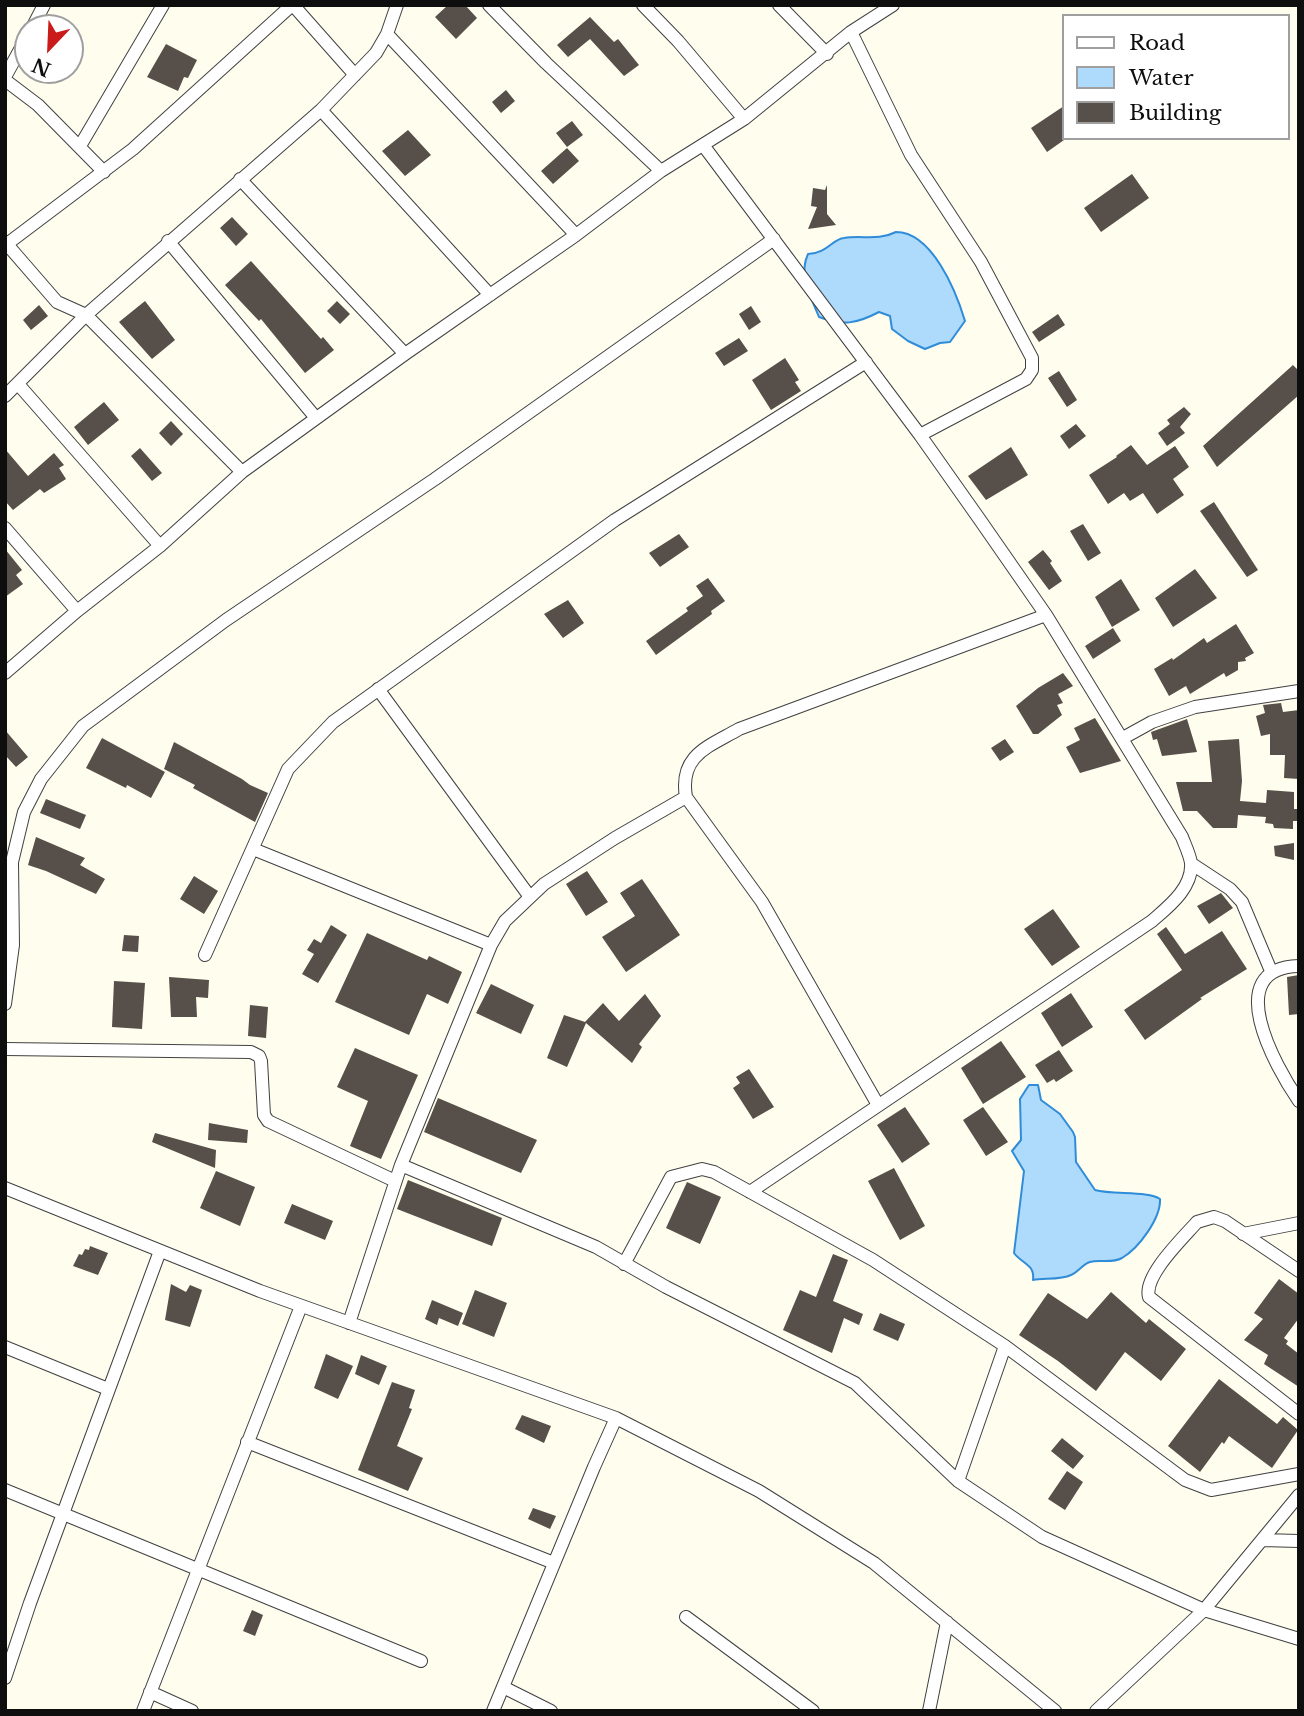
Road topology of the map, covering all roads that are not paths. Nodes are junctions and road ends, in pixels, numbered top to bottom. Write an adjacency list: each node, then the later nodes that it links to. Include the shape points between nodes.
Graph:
1 (163, 5): 17 (street)
2 (293, 5): 12 (street); 19 (street)
3 (397, 5): 9 (street)
4 (489, 5): 18 (street)
5 (643, 5): 15 (street)
6 (779, 5): 10 (street)
7 (893, 5): 8 (street)
8 (851, 32): 10 (street); 32 (street, via 911,155 981,262 1032,358 1026,379)
9 (387, 34): 12 (street); 21 (street)
10 (827, 54): 15 (street)
11 (14, 62): 13 (street)
12 (355, 75): 14 (street)
13 (5, 79): 17 (street)
14 (321, 110): 20 (street); 25 (street)
15 (744, 119): 16 (street)
16 (703, 145): 18 (street); 22 (street)
17 (80, 146): 19 (street)
18 (662, 171): 21 (street)
19 (104, 172): 24 (street)
20 (240, 179): 23 (street); 27 (street)
21 (576, 235): 25 (street)
22 (774, 239): 28 (street); 50 (street, via 435,479 226,620 83,726 41,779 24,812 12,862 13,946)
23 (168, 241): 26 (street); 31 (street)
24 (6, 243): 26 (street, via 57,302)
25 (490, 295): 27 (street)
26 (86, 315): 29 (street); 33 (street)
27 (405, 354): 31 (street)
28 (866, 362): 32 (street); 39 (street, via 615,520)
29 (18, 384): 30 (street); 35 (street)
30 (5, 396)
31 (316, 418): 33 (street)
32 (920, 435): 37 (street)
33 (242, 472): 35 (street)
34 (5, 528): 36 (street)
35 (160, 546): 36 (street)
36 (77, 611): 38 (street)
37 (1046, 615): 41 (street); 42 (street, via 739,729 703,749 686,767)
38 (5, 673)
39 (378, 689): 43 (street, via 333,722 288,769); 45 (street)
40 (1299, 691): 41 (street, via 1195,708 1152,722)
41 (1123, 738): 44 (street, via 1182,837)
42 (686, 797): 45 (street, via 554,877); 53 (street, via 762,902)
43 (253, 849): 46 (street); 47 (street)
44 (1192, 864): 49 (street, via 1242,902); 53 (street, via 1177,899 1152,921)
45 (530, 897): 46 (street, via 505,921)
46 (491, 944): 54 (street)
47 (205, 954)
48 (1299, 965): 49 (street)
49 (1271, 971): 52 (street, via 1258,993 1258,1012 1263,1033)
50 (5, 1004)
51 (5, 1049): 55 (street, via 251,1052 261,1061 268,1121)
52 (1299, 1101)
53 (878, 1105): 57 (street)
54 (401, 1165): 55 (street); 61 (street, via 555,1228)
55 (395, 1181): 64 (street)
56 (5, 1188): 60 (street)
57 (750, 1192): 61 (street, via 702,1169 671,1177); 65 (street, via 873,1260)
58 (1299, 1223): 59 (street)
59 (1243, 1234): 62 (street); 68 (street, via 1214,1217 1197,1222 1151,1277 1147,1292)
60 (160, 1251): 63 (street); 67 (street)
61 (624, 1264): 72 (street, via 855,1383)
62 (1299, 1271)
63 (300, 1306): 64 (street); 70 (street)
64 (349, 1323): 69 (street)
65 (1004, 1346): 71 (street, via 1196,1486 1211,1490); 72 (street)
66 (5, 1347): 67 (street)
67 (108, 1389): 75 (street)
68 (1299, 1414)
69 (616, 1419): 78 (street); 82 (street, via 759,1491 874,1563)
70 (247, 1442): 78 (street); 79 (street)
71 (1299, 1474)
72 (958, 1481): 80 (street, via 1042,1537)
73 (5, 1490): 75 (street)
74 (1299, 1494): 76 (street)
75 (63, 1515): 79 (street); 85 (street)
76 (1262, 1540): 77 (street); 80 (street)
77 (1299, 1542)
78 (554, 1563): 86 (street)
79 (198, 1569): 84 (street); 87 (street)
80 (1204, 1610): 83 (street); 95 (street)
81 (686, 1617): 92 (street)
82 (947, 1622): 93 (street); 94 (street)
83 (1299, 1639)
84 (421, 1661)
85 (5, 1678)
86 (503, 1687): 90 (street); 91 (street)
87 (150, 1692): 88 (street); 89 (street)
88 (143, 1711)
89 (192, 1711)
90 (493, 1711)
91 (551, 1711)
92 (813, 1711)
93 (929, 1711)
94 (1055, 1711)
95 (1096, 1711)

